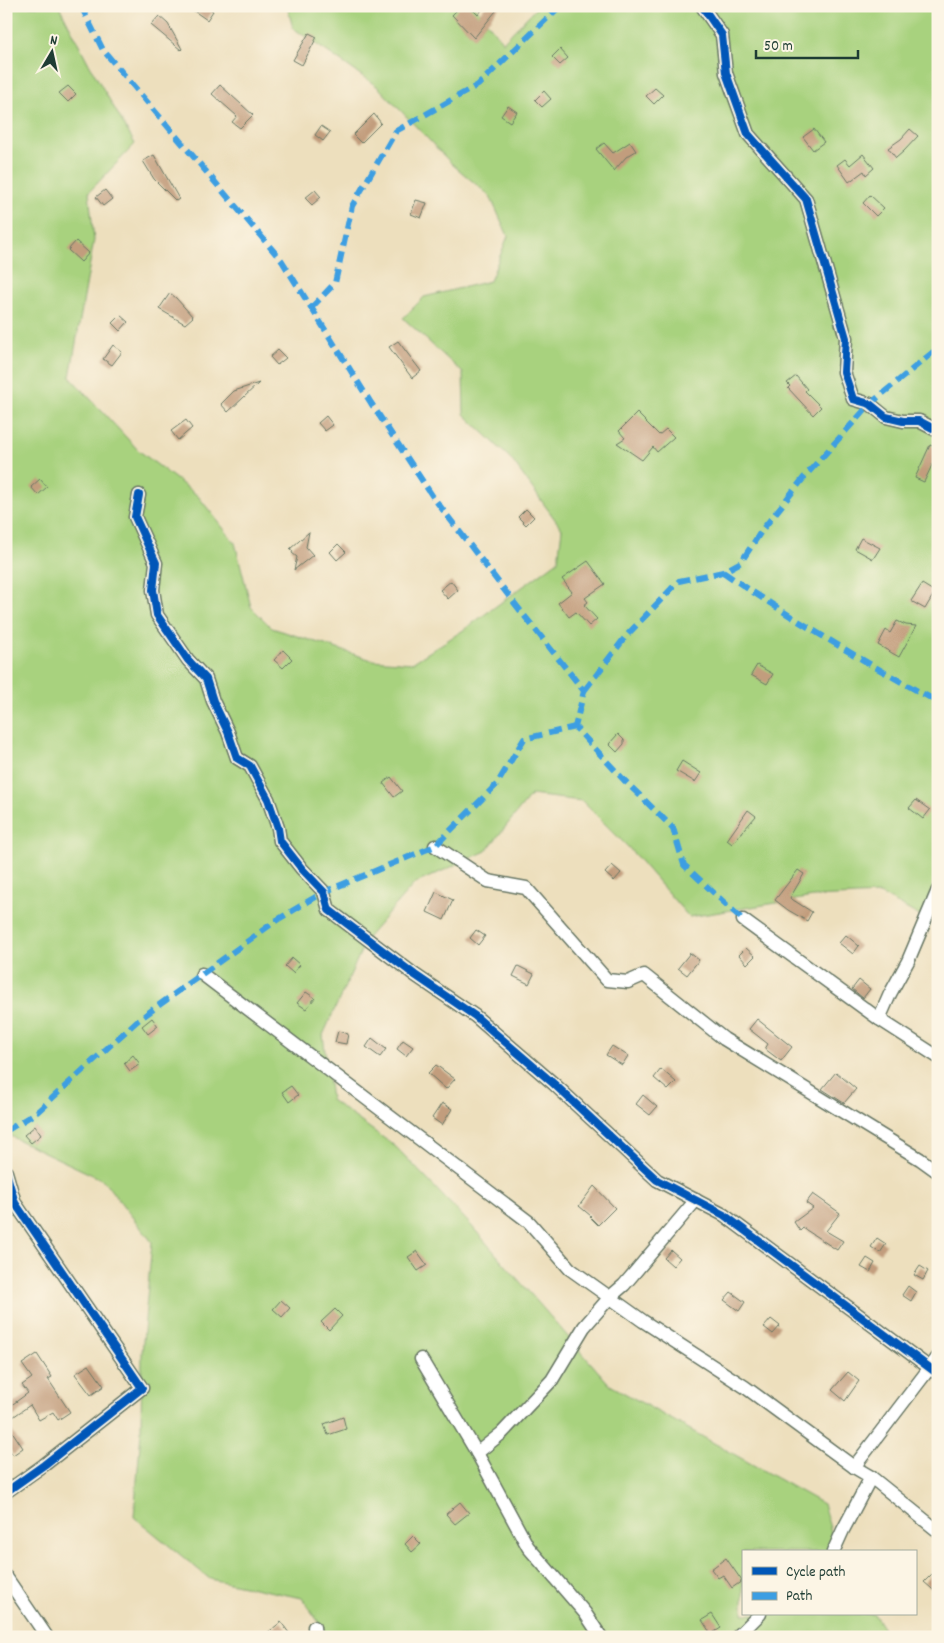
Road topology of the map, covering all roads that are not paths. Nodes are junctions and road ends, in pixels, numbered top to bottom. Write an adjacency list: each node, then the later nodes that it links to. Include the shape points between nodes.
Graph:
1 (702, 6): 2 (street, via 722,35 726,73 748,134 806,199 846,338 844,372 853,399 870,404 886,418 920,421)
2 (938, 432)
3 (139, 495): 12 (street, via 135,517 156,563 153,590 157,615 188,660 206,679 237,758 250,766 268,800 280,841 324,892 329,910 476,1016 657,1180)
4 (436, 846): 11 (street, via 488,880 526,888 608,980 628,982 644,975 724,1039)
5 (938, 890): 8 (street)
6 (743, 920): 8 (street)
7 (202, 974): 13 (street, via 529,1222 570,1269)
8 (879, 1019): 9 (street)
9 (938, 1056)
10 (6, 1172): 19 (street, via 15,1203 142,1388)
11 (938, 1172)
12 (696, 1200): 13 (street, via 624,1285); 15 (street, via 724,1215)
13 (610, 1297): 16 (street, via 584,1327 552,1380 502,1433); 17 (street, via 745,1387)
14 (422, 1359): 16 (street)
15 (935, 1366): 17 (street)
16 (477, 1453): 25 (street, via 528,1547 585,1613)
17 (854, 1466): 18 (street)
18 (871, 1477): 20 (street); 21 (street)
19 (6, 1492)
20 (938, 1531)
21 (834, 1550)
22 (6, 1577): 24 (street)
23 (758, 1616): 26 (street)
24 (47, 1637)
25 (601, 1637)
26 (737, 1637)

